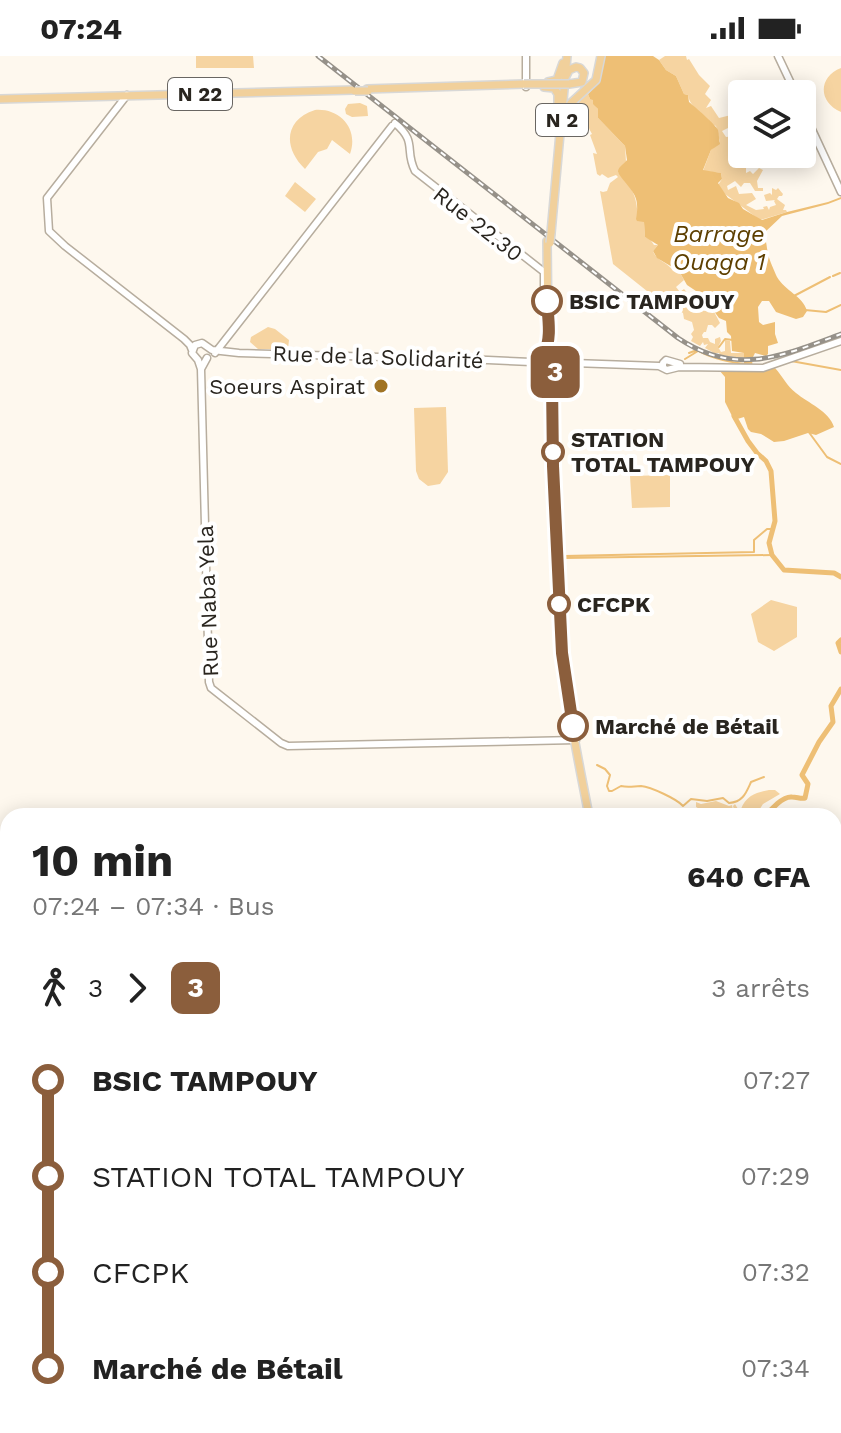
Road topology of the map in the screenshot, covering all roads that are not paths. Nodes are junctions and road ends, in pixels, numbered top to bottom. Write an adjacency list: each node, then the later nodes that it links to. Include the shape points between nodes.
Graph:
1 (526, 56): 7 (street)
2 (600, 56): 6 (main road, via 591,81); 13 (main road, via 596,80 567,110)
3 (778, 56): 5 (street)
4 (564, 57): 6 (main road, N 2); 6 (main road, via 586,73 582,83); 7 (main road, via 557,80); 11 (main road, N 2)
5 (789, 80)
6 (569, 84): 8 (main road, N 22, bridge); 13 (main road, N 2)
7 (526, 85): 8 (main road); 11 (main road, via 554,88)
8 (474, 87): 9 (main road, N 22, bridge)
9 (127, 95): 10 (main road, N 22); 16 (street, via 47,198 49,231)
10 (0, 99)
11 (559, 119): 15 (main road, N 2)
12 (816, 138): 14 (street)
13 (558, 163): 15 (main road, N 2)
14 (841, 192)
15 (549, 237): 17 (main road, N 2); 27 (main road, N 2, via 552,345)
16 (184, 339): 19 (street); 21 (street)
17 (549, 339): 22 (street, Rue 22.30, via 544,274 414,172 406,137 391,125); 23 (main road, N 2)
18 (841, 340): 27 (street, via 752,368)
19 (198, 343): 20 (street); 21 (street)
20 (208, 347): 22 (street, Rue de la Solidarité); 24 (street)
21 (192, 350): 25 (street)
22 (216, 352): 24 (street); 26 (street, Rue de la Solidarité)
23 (542, 354): 26 (street); 27 (main road, via 552,351); 28 (main road, N 2)
24 (207, 358): 25 (street); 29 (street)
25 (198, 360): 29 (street)
26 (531, 362): 28 (street, Rue de la Solidarité)
27 (559, 362): 28 (main road, via 551,372); 30 (main road, N 2)
28 (542, 368): 30 (main road, N 2, via 549,380)
29 (201, 369): 31 (street, Rue Naba Yela, via 211,688 292,747)
30 (551, 409): 31 (main road, N 2, via 560,649)
31 (575, 740): 32 (main road, N 2)
32 (587, 808)

